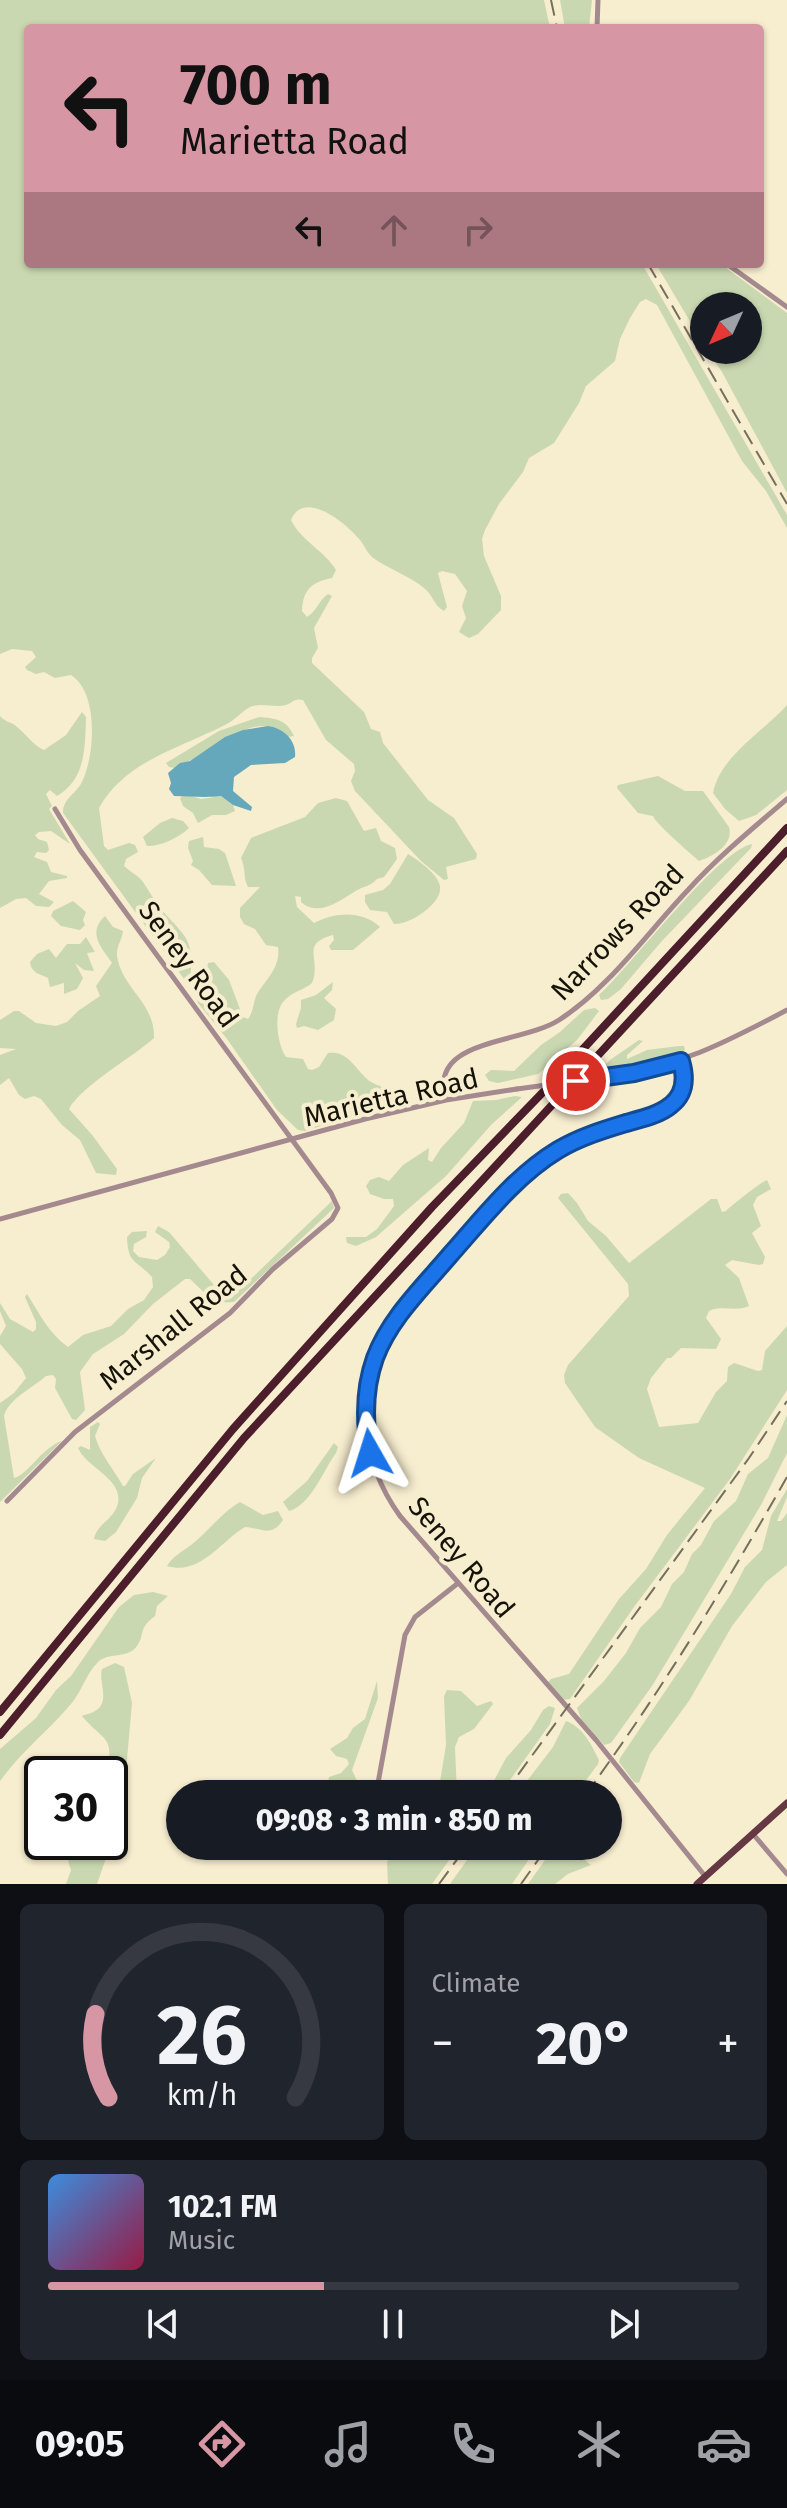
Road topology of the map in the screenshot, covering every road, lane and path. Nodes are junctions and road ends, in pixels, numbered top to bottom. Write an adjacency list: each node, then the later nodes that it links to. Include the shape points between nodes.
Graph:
1 (598, 0): 2 (street)
2 (597, 24)
3 (733, 268): 4 (street)
4 (787, 307)
5 (787, 799): 11 (street, Narrows Road, via 716,860 579,1005 545,1027 469,1050 451,1062 443,1077)
6 (55, 809): 12 (street, Seney Road)
7 (787, 828): 16 (highway, via 432,1207 233,1429)
8 (787, 851): 17 (highway, via 244,1438)
9 (787, 1010): 10 (street, Marietta Road)
10 (681, 1061): 11 (street, Marietta Road, bridge); 15 (street, Seney Road, via 682,1090 668,1108 579,1139 542,1160 513,1186 407,1305 377,1354 365,1410 373,1465 400,1516)
11 (446, 1100): 12 (street, Marietta Road)
12 (292, 1141): 13 (street, Marietta Road); 14 (street, Marshall Road, via 334,1198 336,1215 230,1313 75,1432)
13 (0, 1219)
14 (7, 1501)
15 (457, 1584): 18 (street, via 409,1625); 22 (street, Seney Road, via 596,1740)
16 (0, 1712)
17 (0, 1735)
18 (379, 1780)
19 (787, 1803): 20 (main road)
20 (753, 1834): 21 (street); 22 (main road)
21 (787, 1874)
22 (705, 1876): 23 (main road)
23 (697, 1884)

